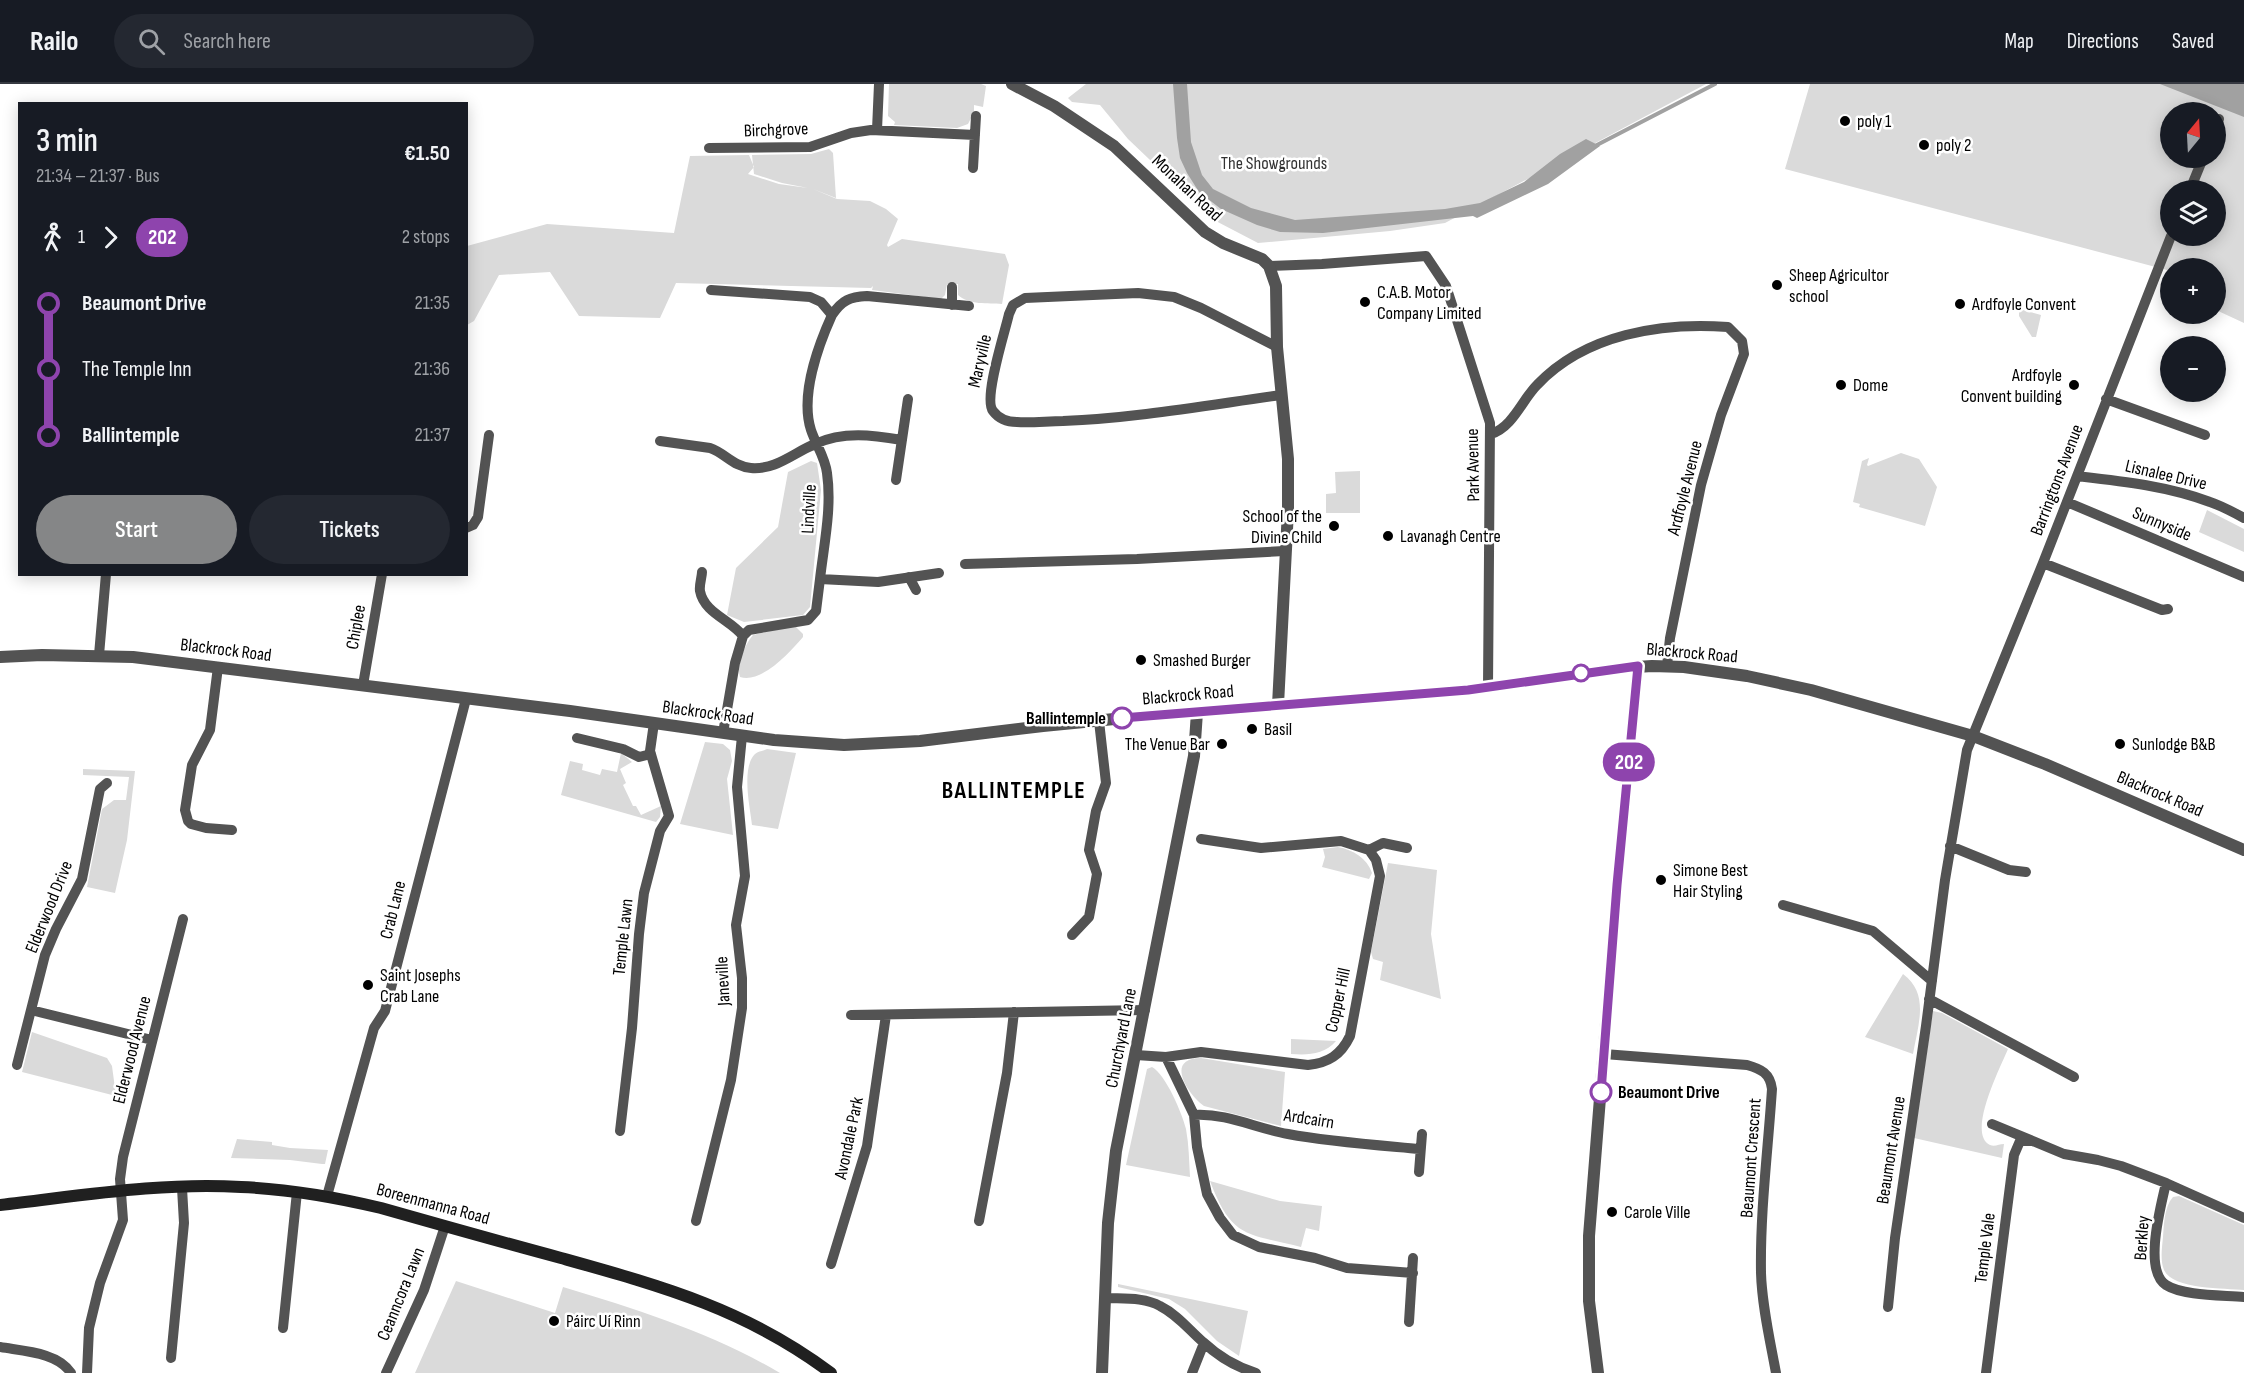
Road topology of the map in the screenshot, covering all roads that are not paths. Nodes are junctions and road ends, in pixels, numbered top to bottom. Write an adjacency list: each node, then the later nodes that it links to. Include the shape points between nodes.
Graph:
1 (879, 84): 4 (street)
2 (1012, 84): 9 (street, Monahan Road, via 1054,106 1114,146 1205,232)
3 (976, 116): 5 (street)
4 (877, 130): 5 (street, Birchgrove); 6 (street, Birchgrove, via 851,133 810,147)
5 (975, 135): 7 (street)
6 (709, 148)
7 (973, 168)
8 (2167, 246): 18 (street, Barringtons Avenue)
9 (1269, 266): 15 (street, via 1276,286); 19 (street, Park Avenue, via 1426,256 1446,286)
10 (952, 287): 12 (street)
11 (711, 290): 14 (street, via 810,297 821,302)
12 (952, 304): 13 (street, Lindville); 14 (street, Lindville, via 851,297)
13 (969, 306)
14 (832, 315): 24 (street, Lindville, via 811,374 809,416)
15 (1277, 347): 16 (street); 16 (street, Maryville, via 1174,297 1138,293 1025,298 1013,305 1009,314 989,402 1001,419 1019,423 1137,416)
16 (1281, 395): 30 (street, via 1288,459)
17 (908, 399): 22 (street)
18 (2106, 399): 21 (street); 25 (street, Barringtons Avenue)
19 (1491, 434): 46 (street, Ardfoyle Avenue, via 1506,426 1538,383 1563,363 1610,341 1680,325 1728,327 1742,341 1744,354 1701,485); 49 (street, Park Avenue)
20 (489, 435): 29 (street, via 477,521)
21 (2205, 435)
22 (902, 440): 24 (street, via 861,435); 26 (street)
23 (660, 441): 24 (street, via 710,447 737,465 753,469 776,465)
24 (816, 443): 39 (street, Lindville, via 826,465 829,498)
25 (2077, 476): 27 (street, Barringtons Avenue); 28 (street, Lisnalee Drive, via 2152,487 2209,501)
26 (896, 480)
27 (2067, 502): 31 (street, Barringtons Avenue); 38 (street, Sunnyside)
28 (2244, 518)
29 (468, 527)
30 (1284, 551): 32 (street); 51 (street)
31 (2043, 562): 41 (street); 57 (street, Barringtons Avenue)
32 (965, 564)
33 (702, 572): 42 (street, via 699,590 708,607)
34 (939, 573): 37 (street)
35 (106, 576): 43 (street)
36 (382, 576): 48 (street, Chiplee)
37 (909, 577): 39 (street, via 867,583); 40 (street)
38 (2244, 577)
39 (820, 579): 42 (street, Lindville, via 817,608 808,620 749,630)
40 (916, 590)
41 (2168, 609)
42 (743, 636): 55 (street)
43 (99, 656): 44 (street, Blackrock Road); 47 (street, Blackrock Road)
44 (0, 657)
45 (1638, 666): 46 (street, Blackrock Road); 49 (street, Blackrock Road); 79 (street)
46 (1667, 666): 57 (street, Blackrock Road, via 1788,684)
47 (218, 667): 48 (street, Blackrock Road); 61 (street, via 210,730 192,765 185,810 191,824)
48 (363, 685): 50 (street, Blackrock Road)
49 (1488, 687): 51 (street, Blackrock Road)
50 (466, 699): 54 (street, Blackrock Road); 95 (street, Crab Lane, via 385,1011 374,1028)
51 (1278, 705): 52 (street, Blackrock Road)
52 (1197, 712): 53 (street, Blackrock Road); 74 (street, Churchyard Lane, via 1194,756)
53 (1099, 721): 56 (street, Blackrock Road, via 883,744 818,744); 70 (street, via 1106,783 1089,850 1097,874 1089,917)
54 (654, 723): 55 (street, Blackrock Road); 59 (street, Temple Lawn)
55 (723, 733): 56 (street, Blackrock Road)
56 (742, 736): 98 (street, Janeville, via 737,787 745,876 736,926 742,978 741,1016 731,1080)
57 (1972, 736): 63 (street, Beaumont Avenue); 66 (street, Blackrock Road)
58 (577, 738): 59 (street, via 639,757)
59 (651, 754): 86 (street, Temple Lawn, via 669,816 660,831 644,893)
60 (107, 783): 73 (street, Elderwood Drive, via 99,793 82,879 45,955)
61 (232, 830)
62 (1201, 839): 65 (street, via 1261,848 1341,841)
63 (1950, 846): 67 (street, via 2009,870); 71 (street, Beaumont Avenue)
64 (1407, 848): 65 (street, via 1383,843)
65 (1369, 850): 81 (street, Copper Hill, via 1380,876 1350,1036 1340,1052 1321,1064 1308,1065 1201,1052)
66 (2244, 850)
67 (2026, 872)
68 (1783, 905): 71 (street, via 1873,931)
69 (183, 919): 78 (street, Elderwood Avenue)
70 (1072, 935)
71 (1932, 981): 72 (street, Beaumont Avenue)
72 (1929, 999): 83 (street); 106 (street, Beaumont Avenue, via 1894,1238)
73 (31, 1010): 78 (street); 82 (street, Elderwood Drive)
74 (1144, 1010): 75 (street); 80 (street, Churchyard Lane)
75 (1014, 1012): 77 (street); 99 (street)
76 (850, 1015): 77 (street)
77 (886, 1015): 102 (street, Avondale Park, via 867,1146)
78 (152, 1041): 93 (street, Elderwood Avenue, via 123,1157)
79 (1604, 1053): 119 (street, via 1588,1272); 120 (street, Beaumont Crescent, via 1747,1065 1769,1077 1772,1089 1761,1274)
80 (1136, 1055): 81 (street, Copper Hill); 105 (street, Churchyard Lane, via 1111,1187)
81 (1166, 1057): 84 (street)
82 (17, 1065)
83 (2074, 1077)
84 (1194, 1115): 89 (street, Ardcairn, via 1227,1117 1295,1135); 103 (street, via 1204,1187 1233,1235 1259,1246 1347,1268)
85 (1992, 1124): 88 (street)
86 (621, 1131)
87 (1422, 1134): 89 (street)
88 (2033, 1142): 91 (street); 121 (street, Temple Vale, via 2020,1141 2014,1155)
89 (1420, 1149): 90 (street)
90 (1419, 1172)
91 (2166, 1183): 97 (street); 104 (street, Berkley, via 2155,1254 2159,1278 2177,1290)
92 (182, 1188): 93 (main road, Boreenmanna Road); 94 (main road, Boreenmanna Road, via 239,1186); 111 (street, via 184,1223)
93 (121, 1191): 96 (main road, Boreenmanna Road); 113 (street, Elderwood Avenue, via 123,1220 100,1283)
94 (297, 1192): 95 (main road, Boreenmanna Road); 108 (street)
95 (327, 1196): 100 (main road, Boreenmanna Road)
96 (0, 1205)
97 (2244, 1218)
98 (696, 1221)
99 (980, 1221)
100 (445, 1226): 114 (street, Ceanncora Lawn, via 424,1290); 115 (main road, Boreenmanna Road, via 700,1300 776,1336)
101 (1413, 1258): 103 (street)
102 (831, 1264)
103 (1413, 1273): 107 (street)
104 (2244, 1297)
105 (1105, 1298): 109 (street, via 1160,1306); 116 (street, Churchyard Lane)
106 (1888, 1307)
107 (1408, 1322)
108 (283, 1328)
109 (1204, 1343): 117 (street); 118 (street, via 1237,1366)
110 (0, 1347): 112 (street, via 51,1358)
111 (171, 1358)
112 (71, 1373)
113 (87, 1373)
114 (386, 1373)
115 (831, 1373)
116 (1102, 1373)
117 (1192, 1373)
118 (1256, 1373)
119 (1599, 1373)
120 (1776, 1373)
121 (1986, 1373)

